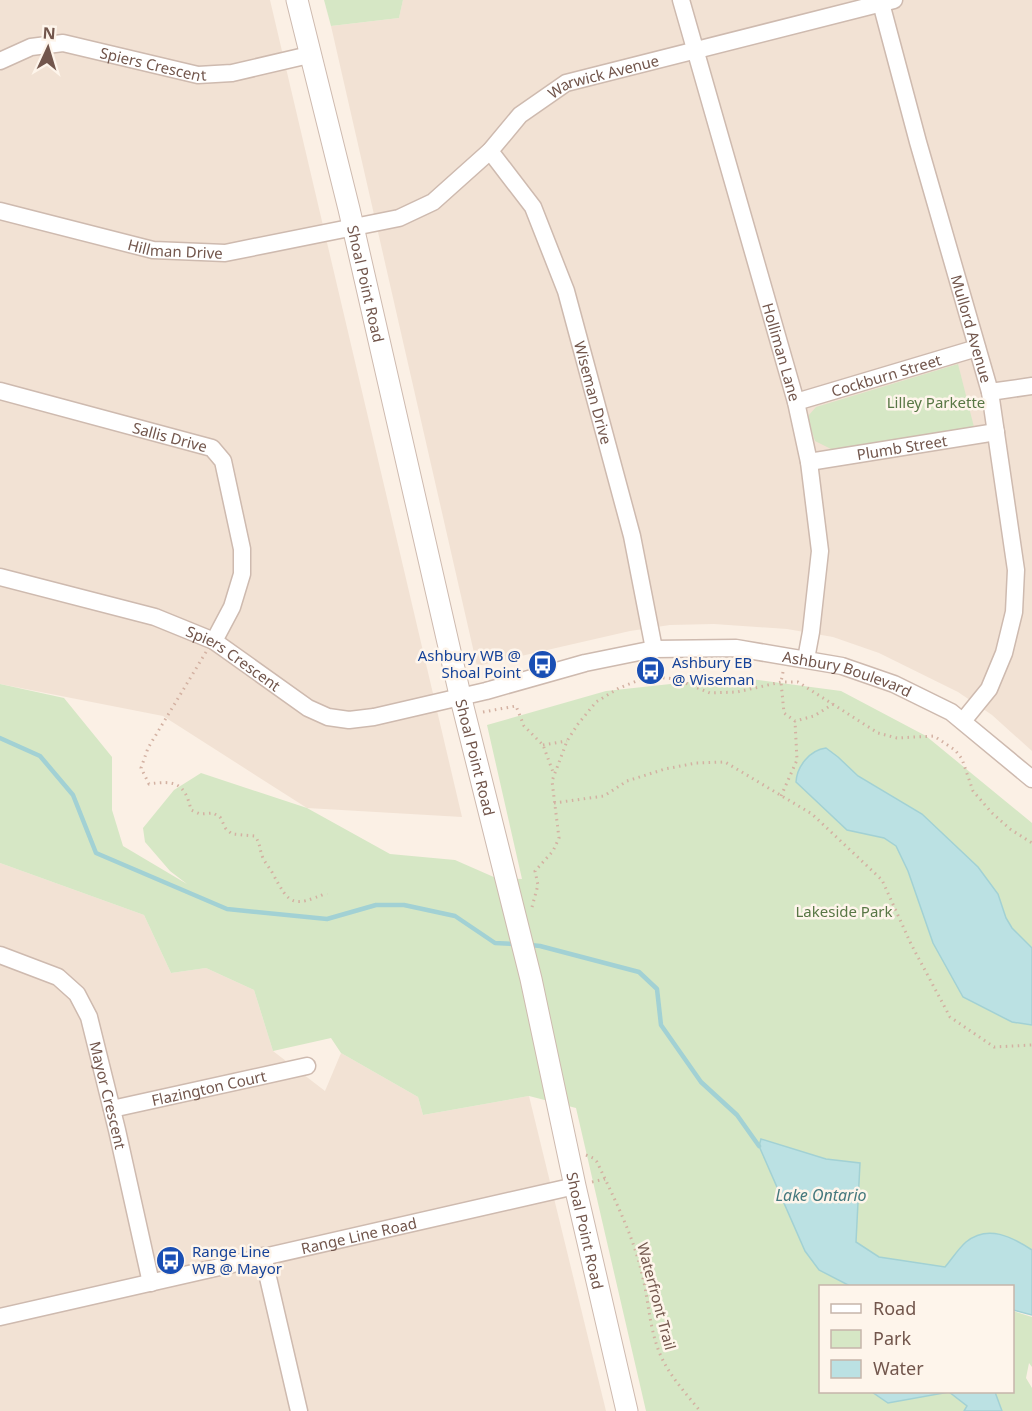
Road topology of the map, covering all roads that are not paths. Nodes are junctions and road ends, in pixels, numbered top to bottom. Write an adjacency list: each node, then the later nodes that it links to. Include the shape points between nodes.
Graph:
1 (297, 0): 5 (street, Shoal Point Road)
2 (681, 0): 4 (street, Holliman Lane)
3 (888, 1): 4 (street, Warwick Avenue); 10 (street, Mullord Avenue)
4 (695, 52): 7 (street, Warwick Avenue, via 566,83 520,115); 14 (street, Holliman Lane)
5 (309, 55): 6 (street, Spiers Crescent, via 232,73 198,75 63,43 31,47); 9 (street, Shoal Point Road)
6 (0, 61)
7 (490, 151): 9 (street, Warwick Avenue, via 433,202 399,218); 19 (street, Wiseman Drive, via 533,207 566,291 632,536)
8 (0, 211): 9 (street, Hillman Drive, via 153,250 225,253)
9 (352, 227): 21 (street, Shoal Point Road)
10 (977, 348): 13 (street, Mullord Avenue); 14 (street, Cockburn Street)
11 (1032, 386): 13 (street)
12 (0, 391): 18 (street, Sallis Drive, via 212,448 223,461 242,549 242,574 232,607)
13 (990, 392): 15 (street, Mullord Avenue)
14 (796, 402): 16 (street, Holliman Lane)
15 (996, 432): 16 (street, Plumb Street); 22 (street, Mullord Avenue, via 1016,570 1014,612 1004,653 989,688)
16 (809, 462): 20 (street, Holliman Lane, via 820,551)
17 (0, 577): 18 (street, Spiers Crescent, via 154,617)
18 (214, 641): 21 (street, Spiers Crescent, via 308,708 328,717 374,717)
19 (654, 649): 20 (street, Ashbury Boulevard, via 736,648); 21 (street, Ashbury Boulevard)
20 (806, 659): 22 (street, Ashbury Boulevard, via 842,666 894,684)
21 (460, 696): 27 (street, Shoal Point Road, via 531,979)
22 (963, 721): 23 (street, Ashbury Boulevard)
23 (1032, 779)
24 (0, 955): 26 (street, Mayor Crescent, via 58,977 76,994 89,1017)
25 (307, 1066): 26 (street, Flazington Court)
26 (112, 1109): 29 (street, Mayor Crescent)
27 (575, 1186): 28 (street, Range Line Road); 32 (street, Shoal Point Road)
28 (263, 1256): 29 (street, Range Line Road); 31 (street)
29 (151, 1283): 30 (street, Range Line Road)
30 (0, 1317)
31 (298, 1411)
32 (627, 1411)

